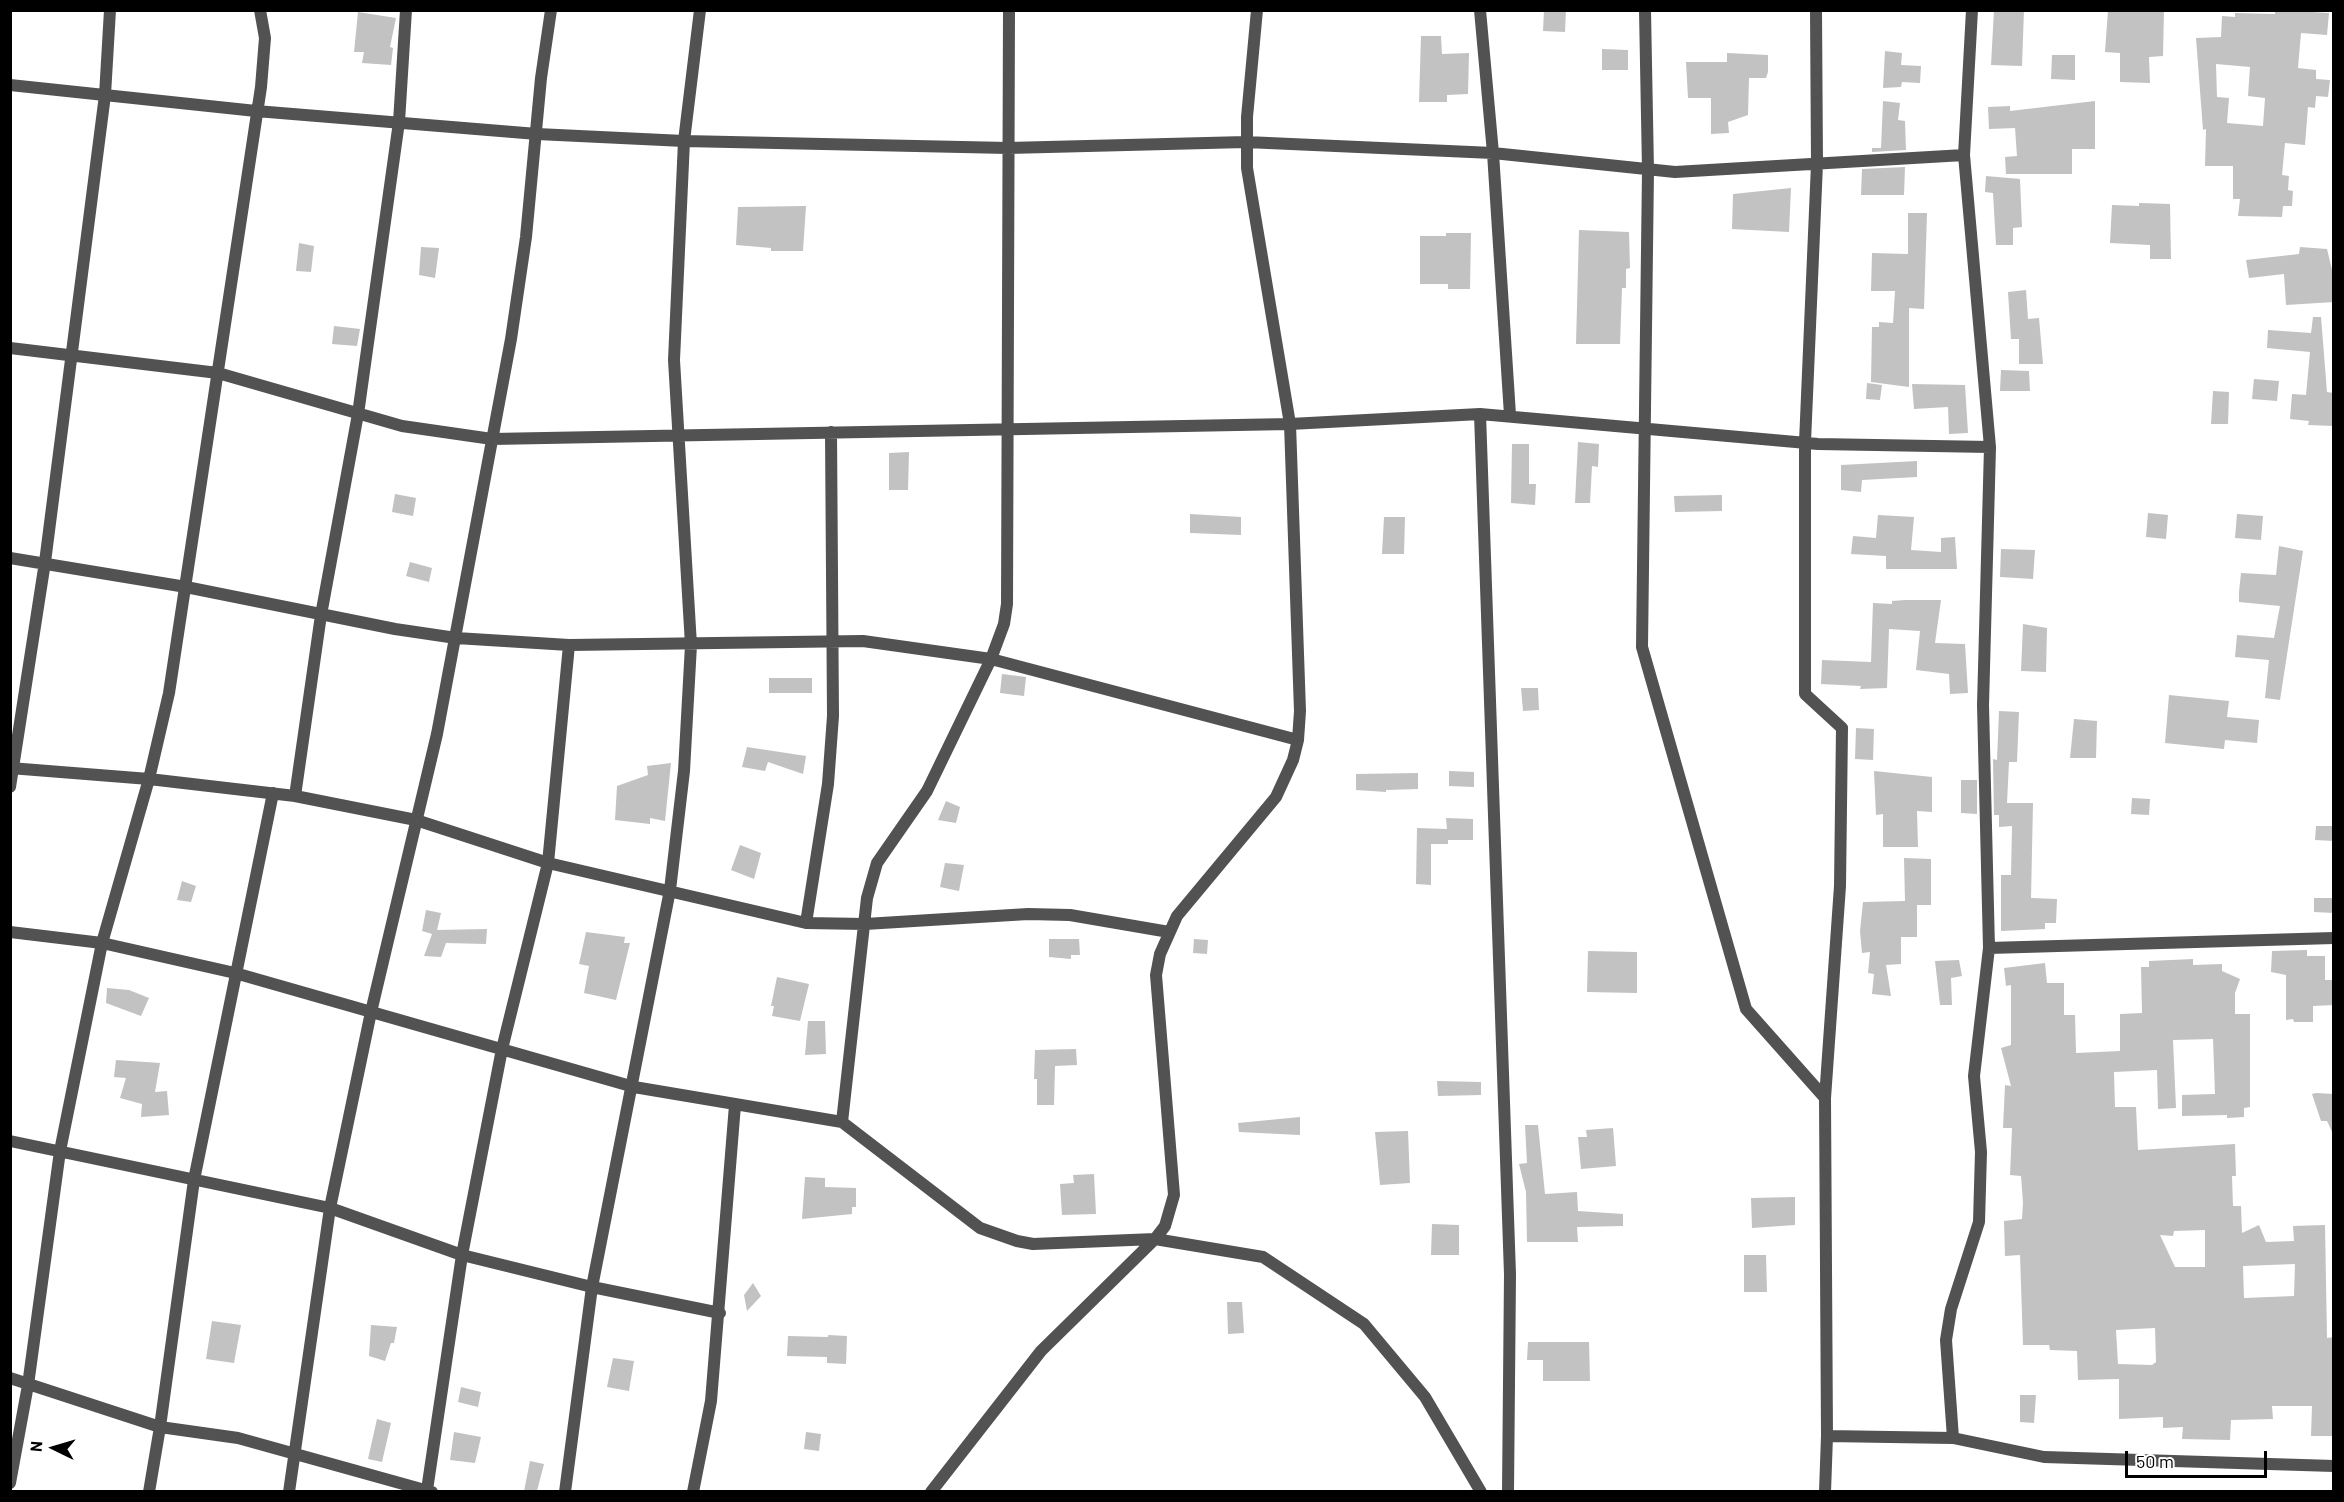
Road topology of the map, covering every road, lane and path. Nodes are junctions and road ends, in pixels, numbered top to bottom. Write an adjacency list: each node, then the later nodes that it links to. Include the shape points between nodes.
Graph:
1 (110, 10): 13 (street)
2 (260, 10): 14 (street, via 264,62)
3 (406, 10): 15 (street)
4 (551, 10): 16 (street)
5 (700, 10): 17 (street)
6 (1009, 10): 19 (street)
7 (1257, 10): 18 (street)
8 (1480, 10): 20 (street)
9 (1645, 10): 23 (street)
10 (1816, 10): 22 (street)
11 (1972, 10): 21 (street)
12 (10, 85): 13 (street)
13 (105, 95): 14 (street); 25 (street)
14 (256, 111): 15 (street); 26 (street)
15 (399, 122): 16 (street); 27 (street)
16 (537, 134): 17 (street); 35 (street, via 526,237)
17 (684, 141): 19 (street); 34 (street, via 674,360)
18 (1246, 142): 19 (street); 20 (street); 30 (street, via 1251,198)
19 (1008, 148): 31 (street)
20 (1493, 153): 23 (street); 29 (street)
21 (1964, 155): 22 (street); 37 (street)
22 (1817, 164): 23 (street); 36 (street)
23 (1648, 170): 32 (street)
24 (10, 348): 25 (street)
25 (71, 357): 26 (street); 39 (street)
26 (218, 373): 27 (street); 40 (street)
27 (358, 414): 35 (street, via 447,435); 41 (street)
28 (1480, 414): 29 (street); 30 (street); 93 (street, via 1510,1274)
29 (1510, 415): 32 (street)
30 (1290, 424): 31 (street); 47 (street)
31 (1009, 428): 33 (street); 46 (street, via 1007,604)
32 (1644, 428): 36 (street); 67 (street, via 1642,647 1746,1009)
33 (831, 432): 34 (street); 43 (street)
34 (676, 434): 35 (street); 45 (street)
35 (492, 439): 42 (street)
36 (1805, 442): 37 (street); 67 (street, via 1805,693 1842,728 1840,885)
37 (1990, 447): 62 (street, via 1983,705)
38 (10, 558): 39 (street)
39 (45, 562): 40 (street); 48 (street)
40 (186, 587): 41 (street); 49 (street, via 169,693)
41 (321, 615): 42 (street); 52 (street)
42 (456, 638): 44 (street); 53 (street)
43 (834, 641): 45 (street); 46 (street, via 863,641); 56 (street, via 828,784)
44 (569, 645): 45 (street); 54 (street)
45 (691, 645): 55 (street, via 684,771)
46 (991, 659): 47 (street); 57 (street, via 927,792 877,863 867,898)
47 (1298, 740): 59 (street, via 1276,797 1187,902)
48 (12, 768): 49 (street); 50 (street)
49 (149, 779): 51 (street); 61 (street)
50 (10, 787)
51 (273, 793): 52 (street); 63 (street)
52 (295, 796): 53 (street)
53 (416, 820): 54 (street); 64 (street)
54 (548, 863): 55 (street); 65 (street)
55 (670, 890): 56 (street); 66 (street)
56 (806, 923): 57 (street)
57 (865, 924): 59 (street, via 1070,915); 69 (street)
58 (10, 932): 61 (street)
59 (1169, 932): 74 (street, via 1156,975 1174,1195 1165,1226)
60 (2334, 938): 62 (street)
61 (102, 943): 63 (street); 71 (street)
62 (1989, 948): 82 (street, via 1974,1076 1981,1152 1979,1222 1951,1309 1946,1340)
63 (235, 973): 64 (street); 72 (street)
64 (371, 1012): 65 (street); 73 (street)
65 (502, 1049): 66 (street); 75 (street)
66 (634, 1087): 68 (street); 76 (street)
67 (1825, 1098): 81 (street)
68 (735, 1105): 69 (street); 77 (street)
69 (842, 1122): 74 (street, via 980,1227 999,1236 1033,1244)
70 (10, 1141): 71 (street)
71 (60, 1151): 72 (street); 79 (street)
72 (194, 1180): 73 (street); 80 (street)
73 (330, 1208): 75 (street); 83 (street)
74 (1155, 1239): 91 (street, via 1041,1351); 92 (street, via 1263,1257 1364,1324 1425,1397)
75 (462, 1255): 76 (street); 88 (street)
76 (592, 1287): 77 (street); 89 (street)
77 (720, 1313): 90 (street, via 711,1401)
78 (10, 1378): 79 (street)
79 (28, 1385): 80 (street); 85 (street)
80 (160, 1427): 83 (street, via 238,1438); 86 (street)
81 (1827, 1436): 82 (street); 94 (street)
82 (1953, 1438): 84 (street, via 2044,1457)
83 (293, 1455): 87 (street); 88 (street)
84 (2334, 1466)
85 (10, 1483)
86 (149, 1491)
87 (289, 1491)
88 (429, 1491)
89 (565, 1491)
90 (693, 1491)
91 (931, 1491)
92 (1481, 1491)
93 (1508, 1491)
94 (1825, 1491)

